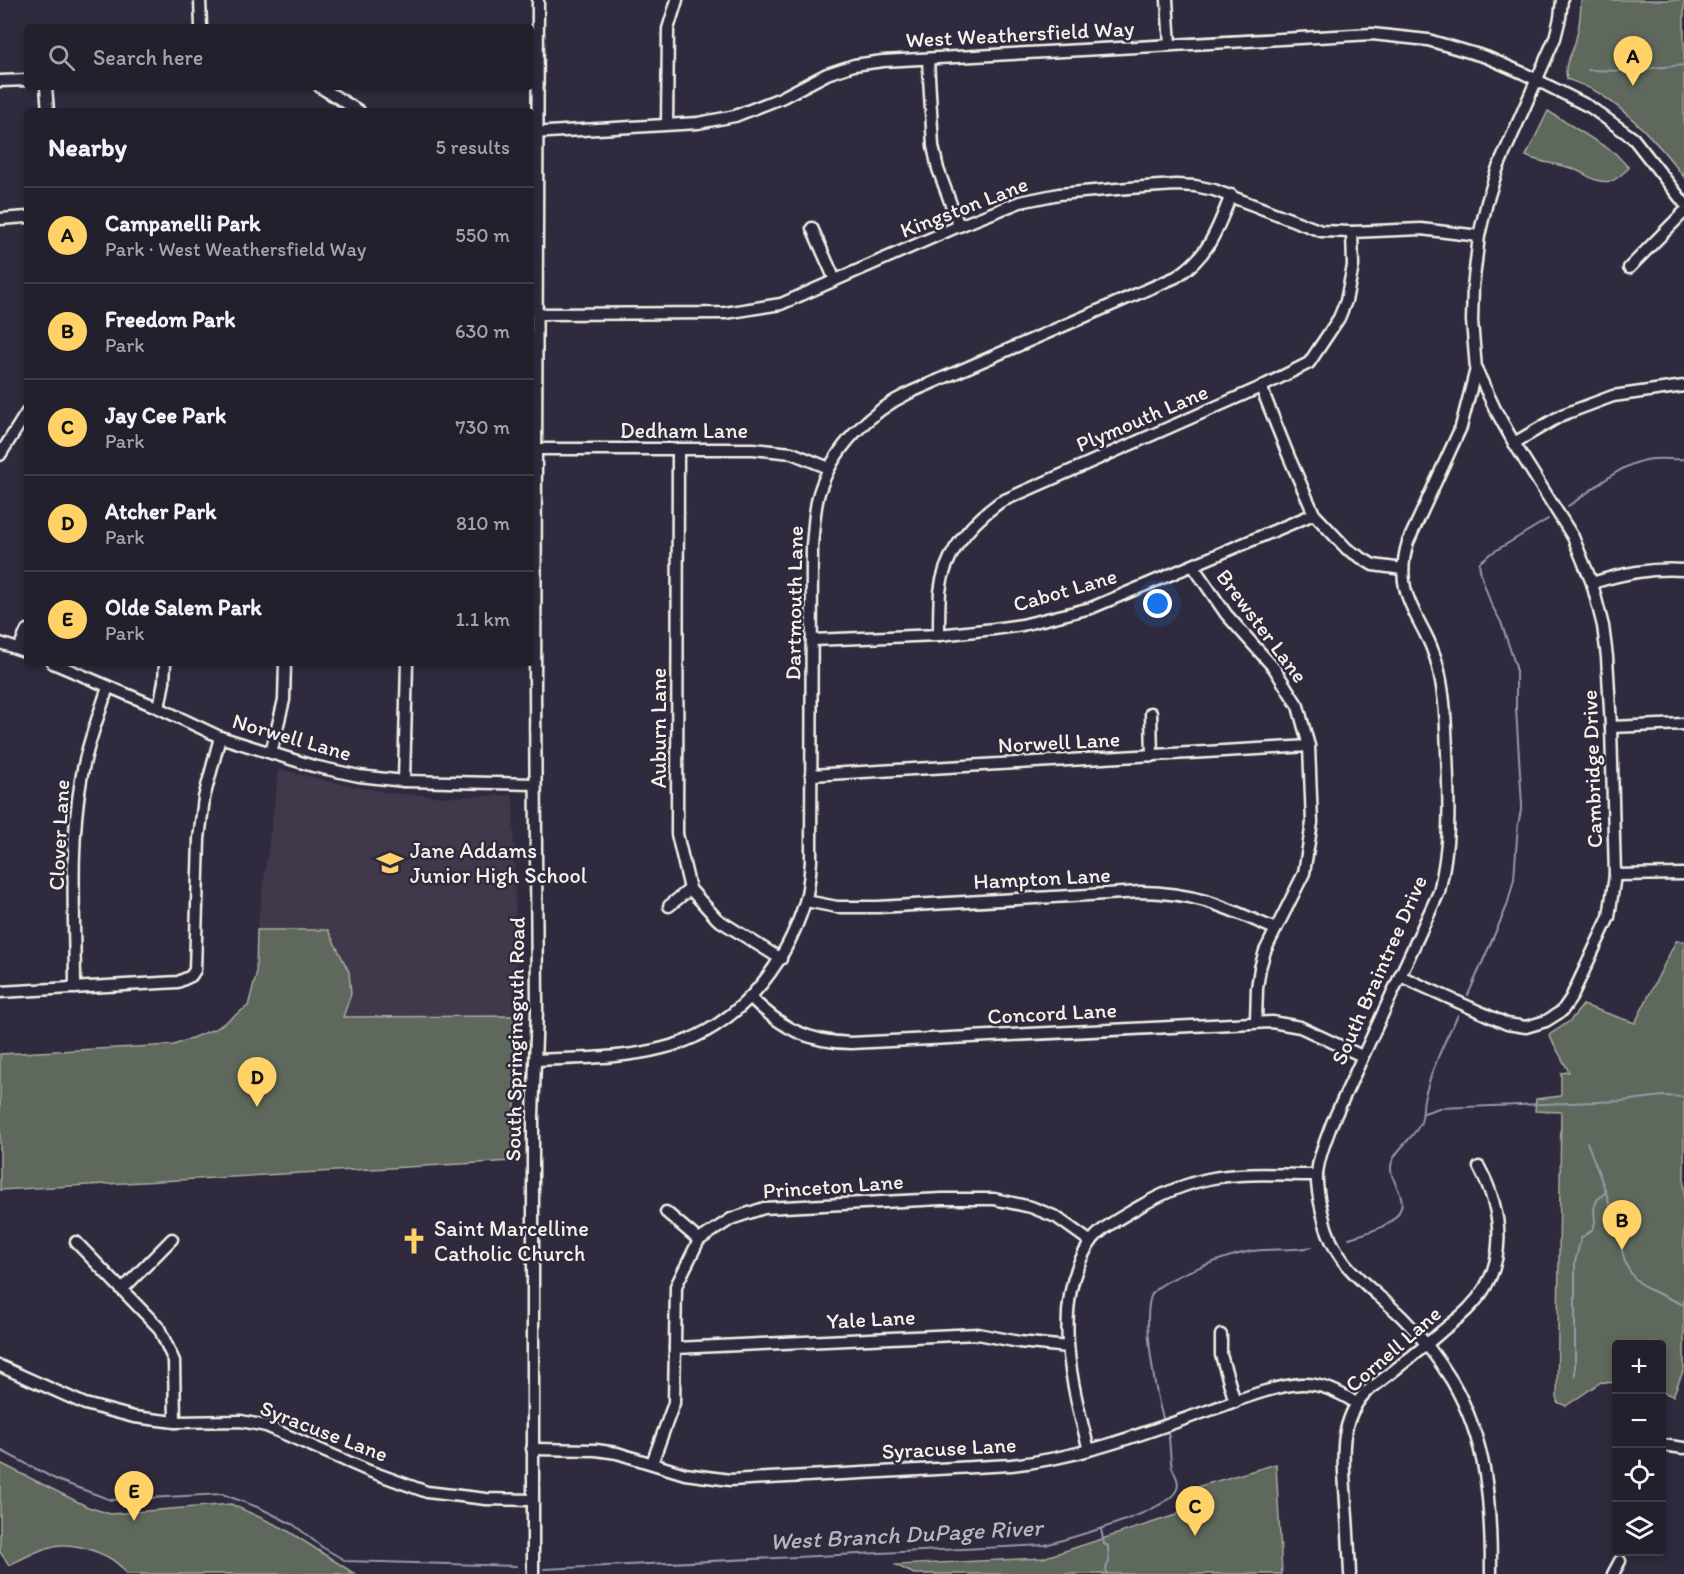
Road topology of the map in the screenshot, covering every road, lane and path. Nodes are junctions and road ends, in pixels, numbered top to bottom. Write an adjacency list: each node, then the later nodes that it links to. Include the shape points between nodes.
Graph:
1 (200, 0): 6 (street)
2 (538, 0): 17 (street, South Springinsguth Road)
3 (677, 0): 16 (street, via 668,29)
4 (1167, 0): 7 (street)
5 (1562, 0): 10 (street, South Braintree Drive, via 1558,28)
6 (201, 24)
7 (1170, 45): 8 (street, West Weathersfield Way); 10 (street, West Weathersfield Way, via 1382,34 1466,50)
8 (928, 59): 16 (street, West Weathersfield Way, via 854,65 820,76 781,98 735,116 698,123); 23 (street, via 933,146)
9 (24, 80): 11 (street)
10 (1536, 80): 19 (street, West Weathersfield Way, via 1590,107 1633,138); 26 (street, South Braintree Drive, via 1497,170)
11 (0, 81)
12 (46, 90): 14 (street)
13 (325, 90): 15 (street)
14 (48, 108)
15 (354, 108)
16 (667, 123): 17 (street, West Weathersfield Way)
17 (534, 133): 29 (street, South Springinsguth Road)
18 (1231, 195): 23 (street, Kingston Lane, via 1176,185 1059,194 1020,202); 25 (street, Kingston Lane, via 1322,231); 41 (street, Dartmouth Lane, via 1211,243 1185,272 894,400 857,429)
19 (1684, 203)
20 (1684, 212): 27 (street)
21 (24, 218): 22 (street)
22 (0, 219)
23 (959, 226): 28 (street, Kingston Lane)
24 (812, 228): 28 (street)
25 (1352, 232): 26 (street, Kingston Lane, via 1421,229); 33 (street, Plymouth Lane, via 1353,267 1340,318 1309,363)
26 (1479, 236): 30 (street, South Braintree Drive, via 1472,321)
27 (1629, 268)
28 (835, 280): 29 (street, Kingston Lane, via 781,304 725,313)
29 (537, 314): 31 (street, South Springinsguth Road)
30 (1476, 369): 37 (street, Cambridge Drive); 44 (street, South Braintree Drive, via 1461,427 1408,542)
31 (534, 381): 38 (street, South Springinsguth Road)
32 (1684, 386): 37 (street, via 1613,396 1562,415)
33 (1261, 387): 42 (street); 47 (street, Plymouth Lane, via 994,506 967,530 950,561 940,591)
34 (24, 417): 35 (street)
35 (17, 430): 36 (street); 40 (street)
36 (24, 434)
37 (1514, 443): 46 (street, Cambridge Drive, via 1569,530)
38 (536, 449): 39 (street, Dedham Lane); 66 (street, South Springinsguth Road)
39 (678, 449): 41 (street, Dedham Lane, via 777,450); 69 (street, Auburn Lane, via 677,834)
40 (0, 455)
41 (829, 468): 48 (street, Dartmouth Lane, via 819,494 812,545)
42 (1314, 514): 43 (street, Cabot Lane); 44 (street, via 1347,549 1373,565)
43 (1193, 566): 47 (street, Cabot Lane, via 1091,608 1022,625); 61 (street, Brewster Lane, via 1298,706)
44 (1402, 569): 74 (street, South Braintree Drive, via 1405,594 1432,646 1442,684 1450,819 1447,861 1439,892)
45 (1684, 570): 46 (street, via 1635,571)
46 (1592, 583): 59 (street, Cambridge Drive, via 1603,626)
47 (939, 634): 48 (street, Cabot Lane)
48 (812, 640): 64 (street, Dartmouth Lane)
49 (0, 643): 50 (street)
50 (23, 650)
51 (60, 666): 55 (street, Norwell Lane)
52 (165, 666): 56 (street)
53 (285, 666): 62 (street, via 284,700)
54 (407, 666): 65 (street)
55 (108, 687): 56 (street, Norwell Lane); 75 (street, Clover Lane, via 88,746 77,808)
56 (159, 708): 60 (street, Norwell Lane)
57 (1151, 713): 63 (street)
58 (1684, 724): 59 (street)
59 (1611, 727): 68 (street, Cambridge Drive)
60 (220, 737): 62 (street, Norwell Lane); 75 (street, via 201,819 195,970 178,982)
61 (1309, 746): 63 (street, Norwell Lane); 72 (street, Brewster Lane, via 1312,823 1304,873)
62 (271, 753): 65 (street, Norwell Lane, via 359,777)
63 (1152, 756): 64 (street, Norwell Lane)
64 (811, 775): 70 (street, Dartmouth Lane, via 811,861)
65 (404, 781): 66 (street, Norwell Lane)
66 (535, 784): 80 (street, South Springinsguth Road)
67 (1684, 874): 68 (street)
68 (1615, 875): 74 (street, Cambridge Drive, via 1608,917 1580,978 1565,1007 1546,1021 1526,1027 1507,1024)
69 (690, 889): 71 (street); 73 (street, Auburn Lane, via 717,919)
70 (806, 901): 72 (street, Hampton Lane, via 837,908 1173,893 1222,905); 73 (street, Dartmouth Lane)
71 (669, 906)
72 (1275, 930): 78 (street, Brewster Lane, via 1260,968)
73 (781, 959): 77 (street, Dartmouth Lane)
74 (1400, 976): 79 (street, South Braintree Drive)
75 (75, 988): 76 (street)
76 (0, 992)
77 (751, 998): 78 (street, Concord Lane, via 796,1032 816,1040 843,1043); 80 (street, Dartmouth Lane, via 709,1029 662,1049 621,1056)
78 (1256, 1021): 79 (street, Concord Lane, via 1300,1027)
79 (1362, 1056): 82 (street, South Braintree Drive, via 1322,1150)
80 (536, 1060): 99 (street, South Springinsguth Road)
81 (1479, 1167): 90 (street, Cornell Lane, via 1496,1207 1499,1247 1477,1299)
82 (1317, 1175): 87 (street, via 1215,1177 1194,1183 1158,1196 1125,1215); 90 (street, South Braintree Drive, via 1324,1220 1339,1257)
83 (666, 1212): 85 (street)
84 (172, 1239): 88 (street)
85 (699, 1240): 87 (street, Princeton Lane, via 731,1219 764,1208 973,1198 1031,1207 1056,1217); 92 (street, via 676,1286)
86 (75, 1242): 88 (street)
87 (1091, 1242): 91 (street, via 1076,1269)
88 (122, 1290): 96 (street, via 159,1328 174,1361)
89 (1221, 1335): 94 (street, via 1221,1355)
90 (1427, 1345): 95 (street, Cornell Lane); 106 (street, South Braintree Drive, via 1452,1381 1479,1443 1490,1501)
91 (1068, 1347): 92 (street, Yale Lane, via 978,1334); 100 (street, via 1074,1392)
92 (675, 1348): 101 (street, via 674,1403)
93 (0, 1366): 96 (street, Syracuse Lane, via 85,1404 134,1417)
94 (1235, 1402): 95 (street, Syracuse Lane, via 1301,1384 1335,1391); 100 (street, Syracuse Lane)
95 (1356, 1403): 105 (street, Cornell Lane, via 1343,1443)
96 (175, 1422): 102 (street, Syracuse Lane, via 252,1422 427,1492)
97 (1666, 1446): 98 (street)
98 (1684, 1448)
99 (532, 1449): 101 (street, Syracuse Lane, via 607,1452); 102 (street, South Springinsguth Road)
100 (1089, 1450): 101 (street, Syracuse Lane, via 1011,1465 730,1480 685,1474)
101 (652, 1463)
102 (532, 1500): 104 (street, South Springinsguth Road)
103 (1620, 1562): 107 (street)
104 (533, 1574)
105 (1350, 1574)
106 (1491, 1574)
107 (1612, 1574)

